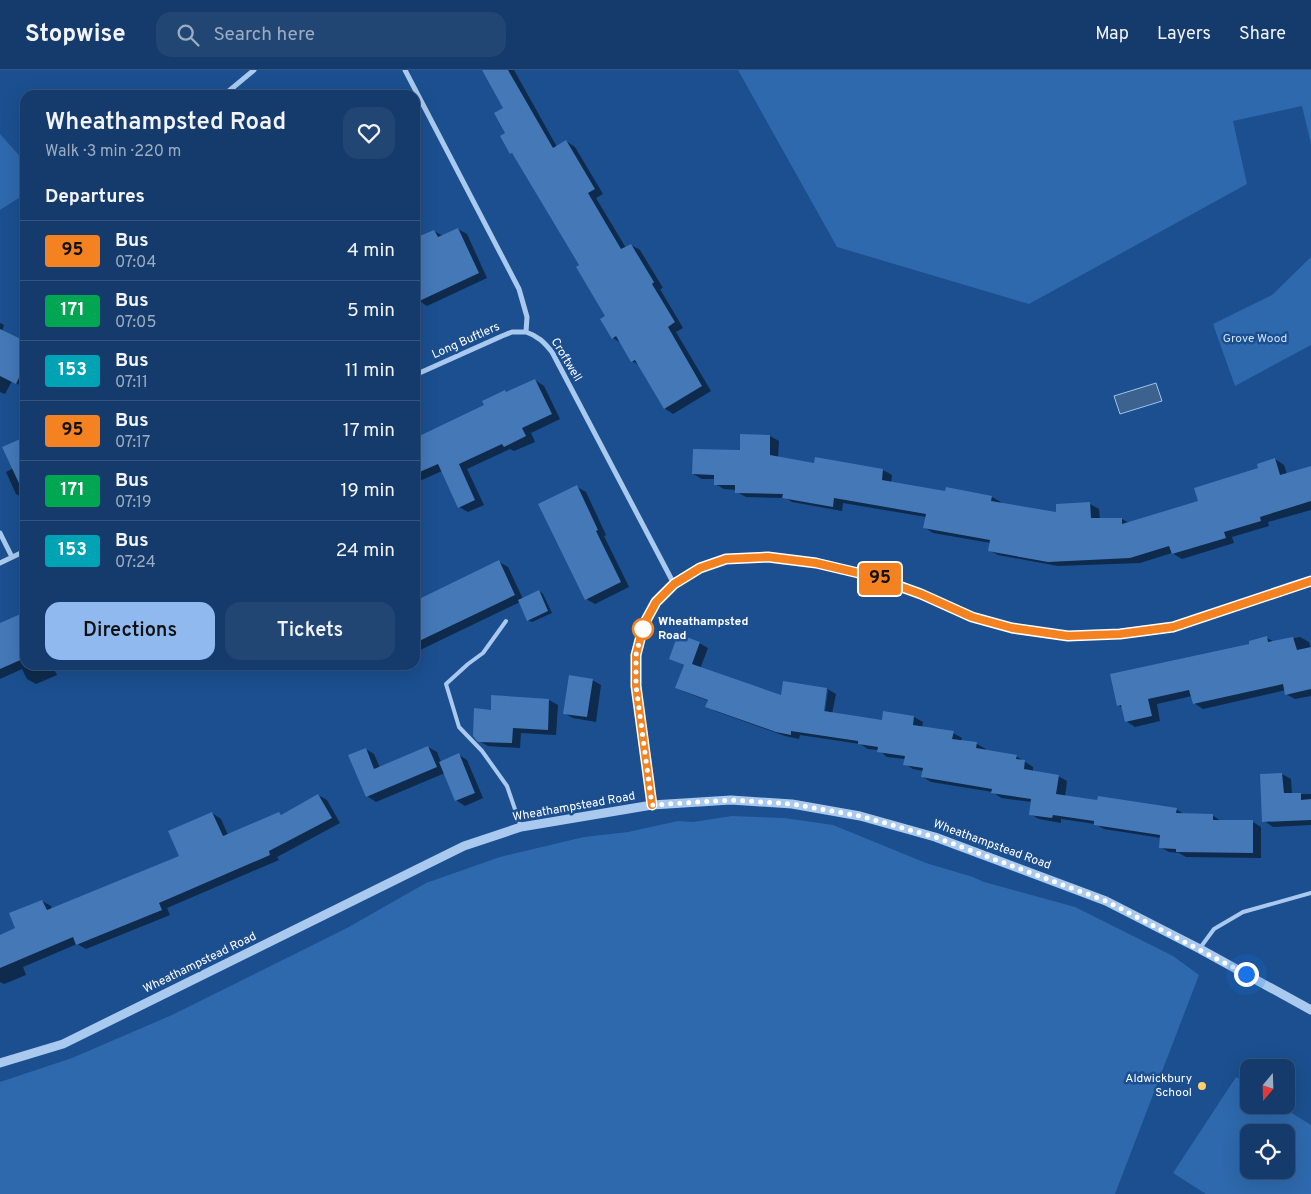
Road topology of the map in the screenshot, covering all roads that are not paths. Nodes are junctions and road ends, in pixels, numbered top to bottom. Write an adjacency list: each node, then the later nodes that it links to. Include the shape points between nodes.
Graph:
1 (254, 70): 3 (street)
2 (405, 70): 4 (street)
3 (230, 90)
4 (416, 90)
5 (420, 99): 6 (street, via 520,289 527,317)
6 (526, 332): 7 (street, Long Buftlers, via 512,332); 13 (street, Croftwell, via 542,340 552,352)
7 (420, 373)
8 (0, 533): 10 (street)
9 (20, 553): 10 (street)
10 (12, 557): 11 (street)
11 (0, 563)
12 (1311, 581): 13 (street, via 1173,627 1068,636 1012,628 972,617 871,576 816,563 768,557 726,559 700,568)
13 (674, 584): 15 (street, via 656,602 644,624 636,655 636,686)
14 (506, 621): 16 (lane, via 483,653 446,684 459,727 482,751 507,786)
15 (652, 805): 16 (street, Wheathampstead Road); 18 (street, Wheathampstead Road, via 731,800 792,804 860,816 935,837 1106,901)
16 (521, 828): 20 (street, Wheathampstead Road, via 464,846 63,1044)
17 (1311, 893): 18 (lane, via 1243,912 1214,929)
18 (1200, 948): 19 (street, Wheathampstead Road)
19 (1311, 1010)
20 (0, 1063)

